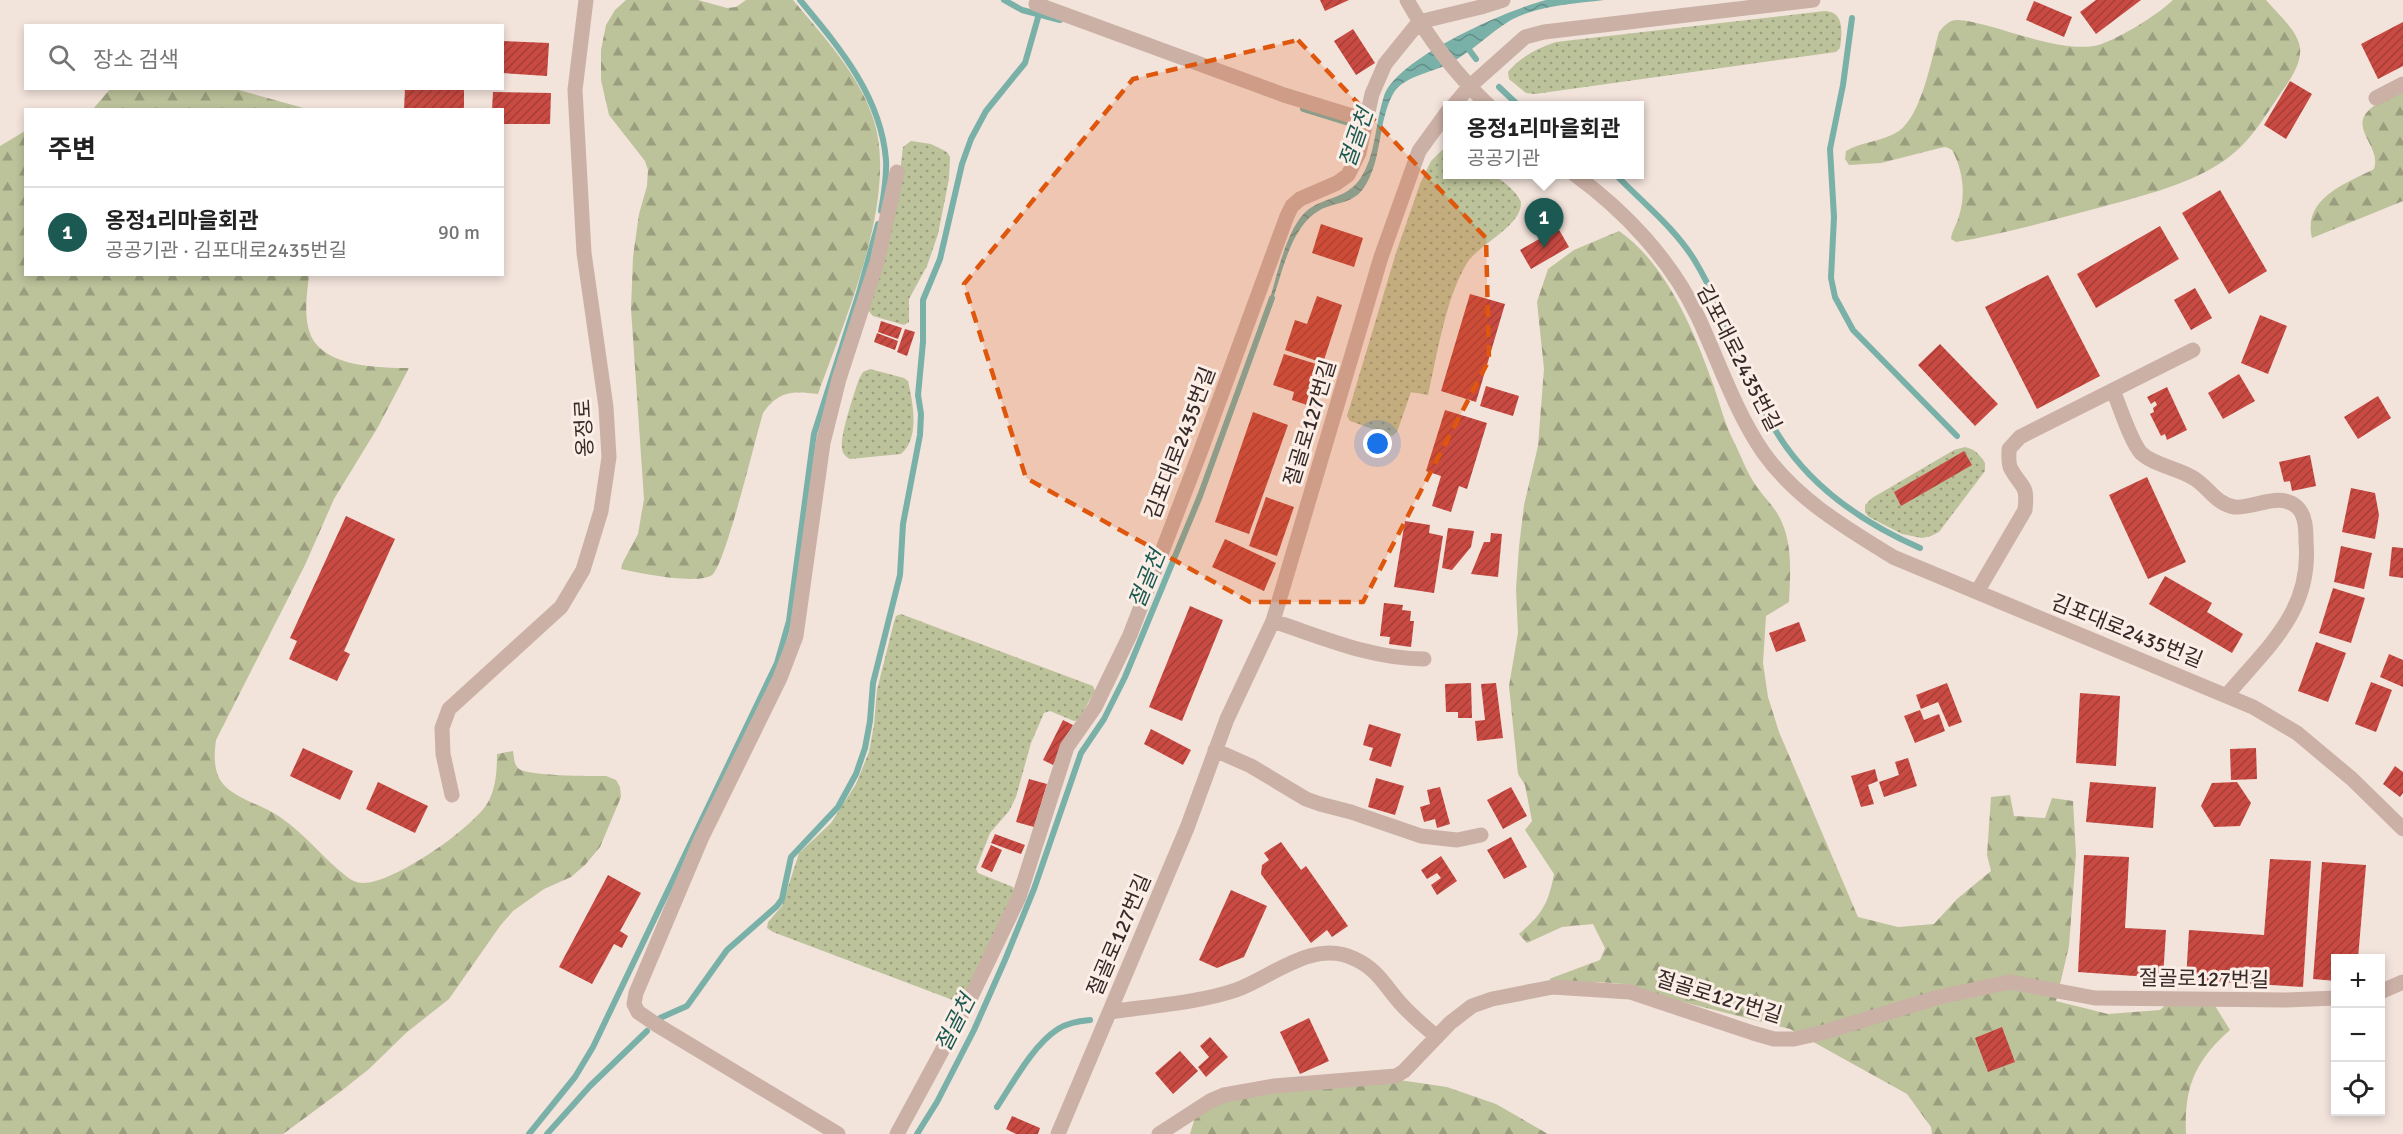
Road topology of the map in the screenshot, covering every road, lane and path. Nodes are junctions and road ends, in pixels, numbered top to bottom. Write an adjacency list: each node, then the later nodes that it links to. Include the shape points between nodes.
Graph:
1 (586, 0): 23 (street, 옹정로, via 575,90 584,254 606,407 609,457 601,510 583,570 561,607 449,709 442,728)
2 (1407, 0): 6 (street)
3 (1503, 0): 6 (street)
4 (1812, 0): 7 (street, via 1544,32 1525,37)
5 (1036, 4): 13 (street, via 1284,95)
6 (1419, 22): 7 (street); 13 (street, 김포대로2435번길, via 1385,64)
7 (1465, 81): 10 (street); 11 (street)
8 (2403, 84): 9 (street)
9 (2376, 98)
10 (1455, 101)
11 (1486, 101)
12 (1443, 118): 19 (street, 절골로127번길, via 1419,151 1381,257)
13 (1365, 120): 32 (street, 김포대로2435번길, via 1359,153 1348,175 1300,200 1287,216 1130,635 1095,707 1068,747 1018,897 969,1001)
14 (897, 172): 31 (street, via 877,262 823,442 796,636 780,678 700,839 634,1004 638,1012 657,1026)
15 (1580, 179): 18 (street, 김포대로2435번길, via 1632,222 1672,272 1763,452 1795,489 1839,524 1893,557)
16 (2193, 350): 17 (street)
17 (2113, 390): 18 (street, via 2020,437 2009,450 2010,468 2027,494 2025,510); 21 (street, via 2141,453 2197,480 2227,506 2238,508 2277,500 2297,507 2301,513 2307,552 2301,597 2287,622)
18 (1977, 592): 21 (street, 김포대로2435번길)
19 (1272, 621): 20 (street, via 1371,653); 22 (street, 절골로127번길)
20 (1424, 659)
21 (2228, 695): 24 (street, 김포대로2435번길, via 2297,733)
22 (1215, 750): 25 (street, via 1251,766 1306,800 1421,836 1457,840); 29 (street, 절골로127번길, via 1188,828)
23 (452, 795)
24 (2403, 829)
25 (1481, 835)
26 (2403, 982): 27 (street)
27 (2385, 990)
28 (2331, 998): 30 (street, 절골로127번길, via 2095,998 2010,982 1939,997 1821,1033 1774,1039 1630,992 1553,987 1472,1006)
29 (1110, 1012): 30 (street, via 1235,990 1295,961 1325,953 1353,958 1378,974 1402,1005); 33 (street, 절골로127번길)
30 (1437, 1037): 34 (street, 절골로127번길, via 1396,1076 1274,1086 1224,1095)
31 (837, 1134)
32 (897, 1134)
33 (1058, 1134)
34 (1159, 1134)

